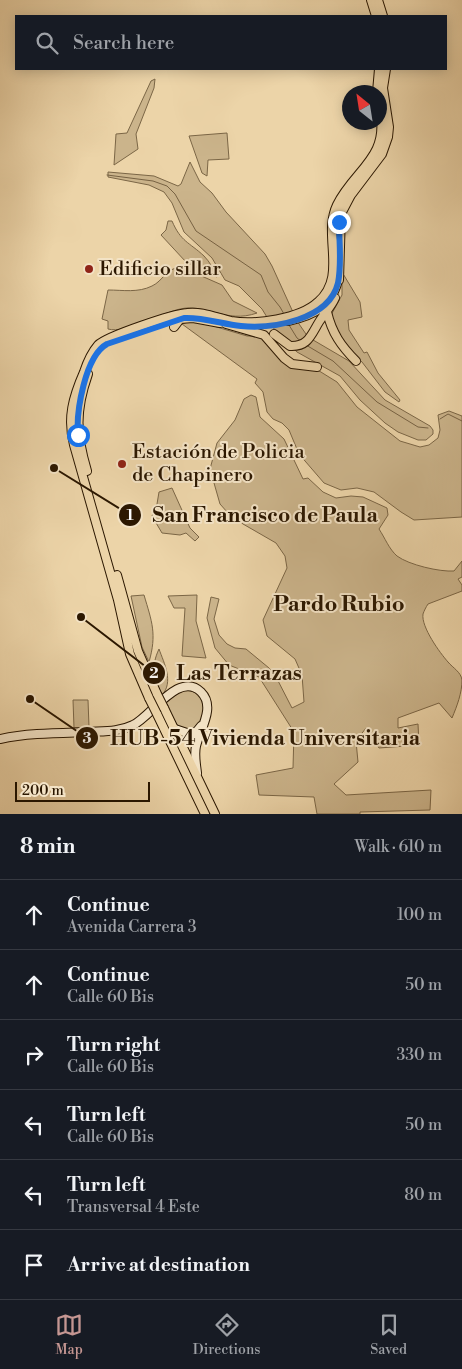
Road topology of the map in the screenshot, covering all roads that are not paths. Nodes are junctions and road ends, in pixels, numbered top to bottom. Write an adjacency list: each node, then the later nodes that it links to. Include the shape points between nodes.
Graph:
1 (371, 0): 3 (main road)
2 (378, 0): 4 (main road)
3 (376, 15)
4 (383, 15)
5 (379, 70): 7 (main road)
6 (386, 70): 9 (main road, via 383,88 388,137 382,154 341,214)
7 (377, 85)
8 (381, 130): 9 (main road, via 372,158 339,202 334,214)
9 (336, 278): 10 (main road, via 336,295); 13 (main road, via 336,289 323,307 306,314)
10 (327, 312): 15 (main road, via 314,334 299,346 288,345); 16 (main road, via 330,327 338,341)
11 (180, 319): 12 (main road); 14 (main road); 18 (main road, via 107,344)
12 (226, 324): 13 (main road); 17 (main road, via 264,335 292,364)
13 (256, 324): 18 (main road, via 199,313 179,314 104,341 96,348)
14 (174, 327)
15 (274, 334)
16 (356, 362)
17 (317, 367)
18 (87, 369): 20 (main road, bridge, via 78,411 79,442 138,650); 23 (main road, bridge, via 72,401 71,434 130,654)
19 (204, 722): 20 (main road, via 190,734); 21 (main road, via 207,705 204,697 197,689 186,686 172,691 147,715 128,727 113,731); 22 (main road, via 196,748)
20 (175, 729): 22 (main road)
21 (0, 739)
22 (197, 773): 24 (main road)
23 (205, 814)
24 (215, 814)

